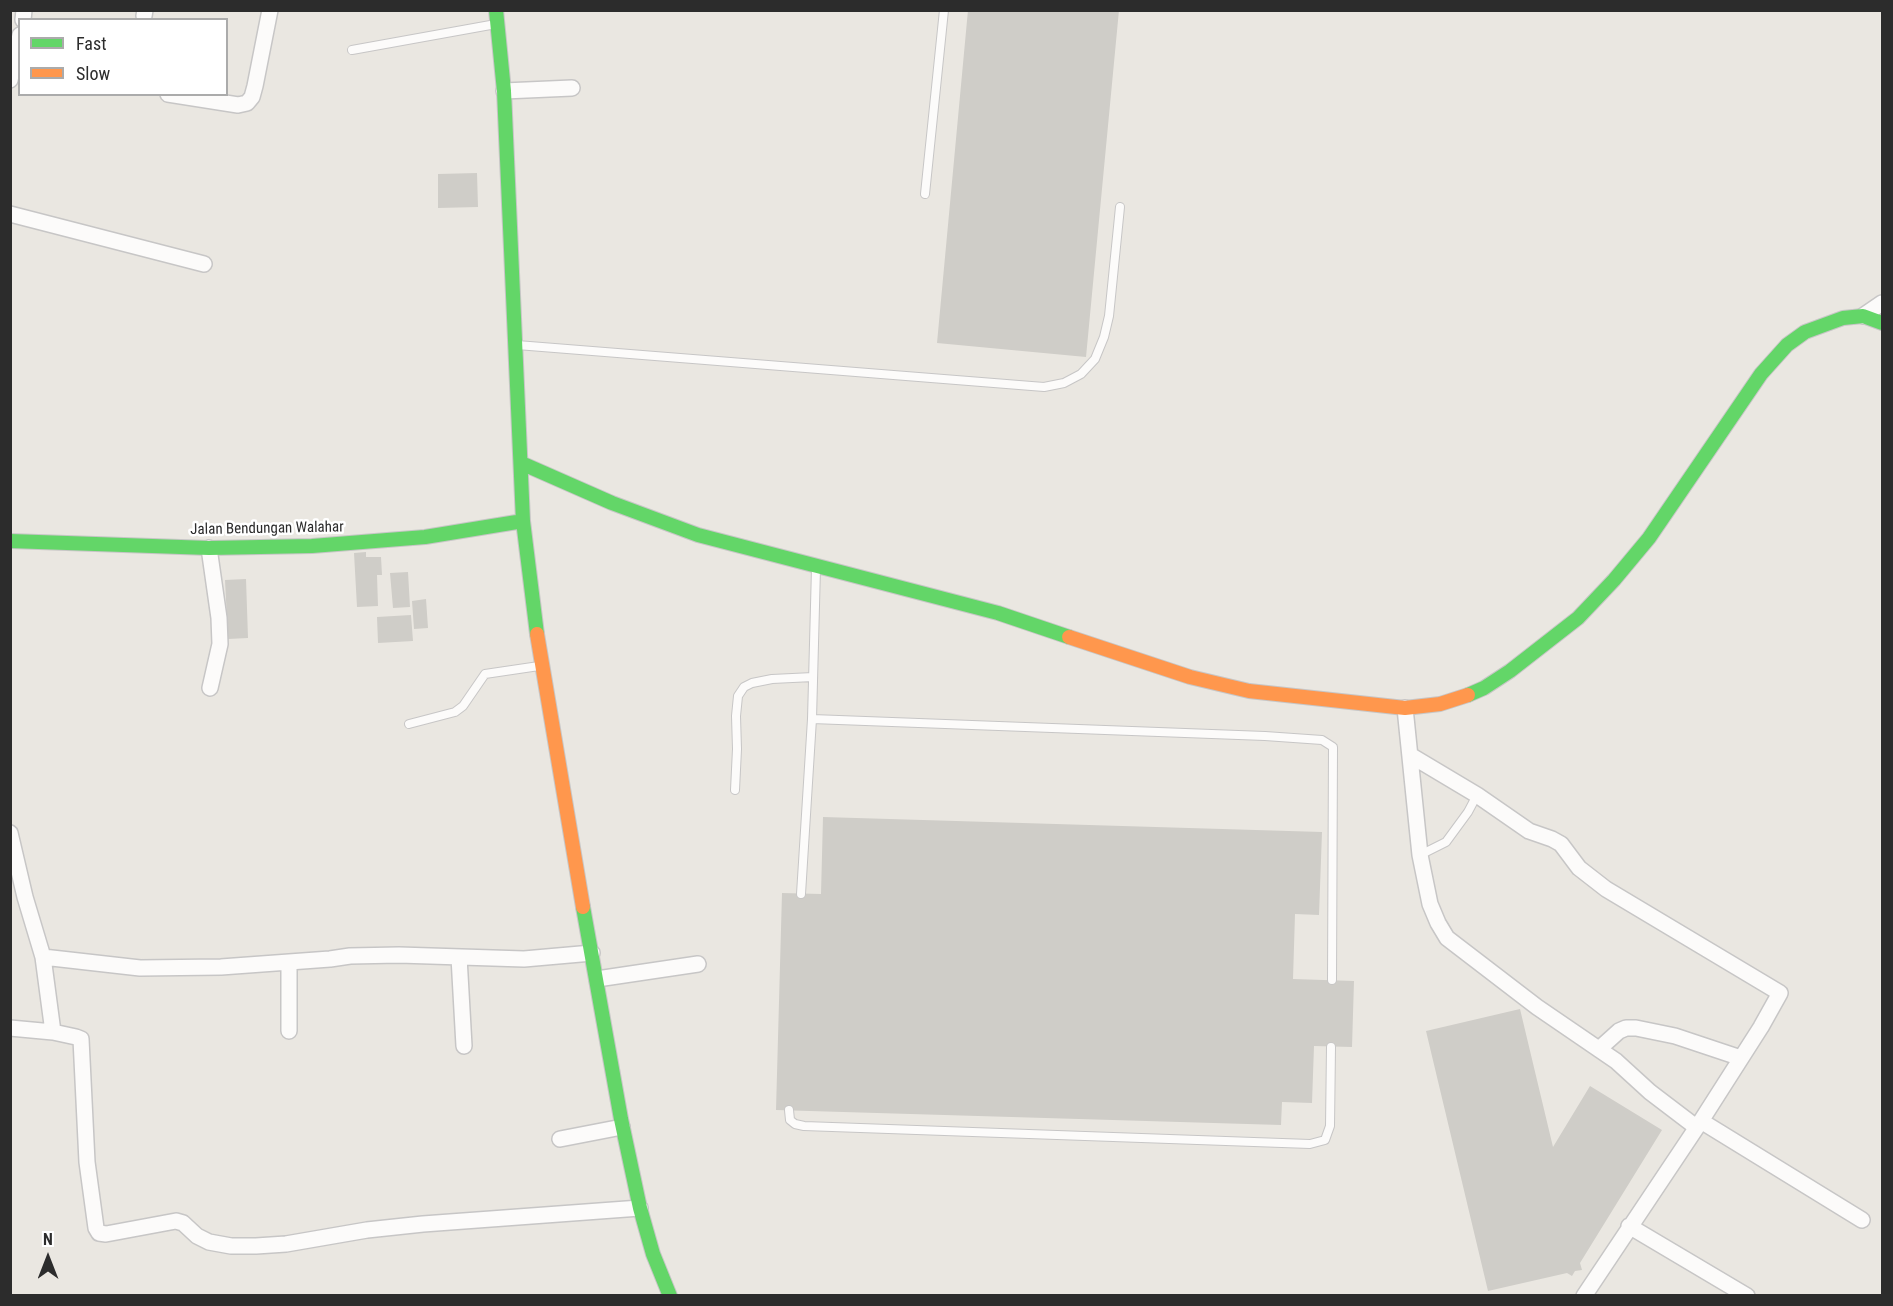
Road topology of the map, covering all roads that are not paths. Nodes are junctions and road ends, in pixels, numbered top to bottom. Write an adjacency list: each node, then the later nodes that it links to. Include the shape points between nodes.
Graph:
1 (270, 10): 9 (street, via 255,86 247,103)
2 (944, 10): 10 (lane)
3 (496, 17): 5 (lane); 8 (street)
4 (18, 48): 6 (street)
5 (352, 50)
6 (14, 75)
7 (572, 88): 8 (street)
8 (504, 91): 17 (street)
9 (181, 96)
10 (925, 194)
11 (1120, 207): 17 (lane, via 1104,337 1095,359 1064,384 1044,387)
12 (10, 214): 13 (street)
13 (204, 264)
14 (1882, 303): 15 (street)
15 (1863, 316): 16 (street); 26 (street, via 1844,318 1805,332 1777,355 1649,538 1578,618 1484,687 1440,704)
16 (1882, 322)
17 (516, 345): 18 (street)
18 (521, 463): 19 (street); 22 (street, via 661,522)
19 (523, 521): 21 (street, Jalan Bendungan Walahar, via 365,543); 23 (street)
20 (10, 541): 21 (street, Jalan Bendungan Walahar)
21 (209, 548): 25 (street, via 220,644)
22 (816, 567): 24 (lane); 26 (street, via 998,613 1190,677 1249,691)
23 (541, 665): 28 (lane, via 485,674 455,712); 35 (street)
24 (813, 677): 27 (lane); 30 (lane, via 772,679 744,687 738,696 736,716)
25 (210, 687)
26 (1405, 708): 29 (street)
27 (812, 719): 34 (lane); 41 (lane, via 1322,740 1333,747)
28 (409, 723)
29 (1410, 755): 31 (street); 33 (street)
30 (735, 790)
31 (1477, 795): 33 (lane, via 1446,842); 48 (street, via 1529,831 1561,844 1579,868 1606,889 1780,993)
32 (10, 833): 36 (street)
33 (1420, 855): 47 (street, via 1430,904 1447,938 1537,1007)
34 (801, 894)
35 (592, 952): 37 (street, via 524,958); 40 (street)
36 (43, 957): 38 (street, via 140,968); 44 (street)
37 (459, 957): 38 (street, via 350,956); 45 (street)
38 (289, 962): 43 (street)
39 (698, 964): 40 (street)
40 (597, 979): 51 (street)
41 (1332, 980)
42 (10, 1028): 44 (street)
43 (289, 1031)
44 (53, 1032): 53 (street, via 81,1039 87,1162 99,1233 176,1221 209,1242 266,1245 423,1224)
45 (464, 1046)
46 (1331, 1047): 49 (lane, via 1330,1126 1325,1140 1311,1144 804,1126 790,1120)
47 (1599, 1048): 48 (street, via 1619,1031 1636,1028 1675,1036); 50 (street)
48 (1741, 1058): 50 (street)
49 (789, 1110)
50 (1699, 1124): 54 (street); 55 (street)
51 (622, 1127): 52 (street); 53 (street)
52 (560, 1139)
53 (640, 1208): 56 (street)
54 (1862, 1220)
55 (1629, 1226): 57 (street); 58 (street)
56 (670, 1296)
57 (1584, 1296)
58 (1747, 1296)

